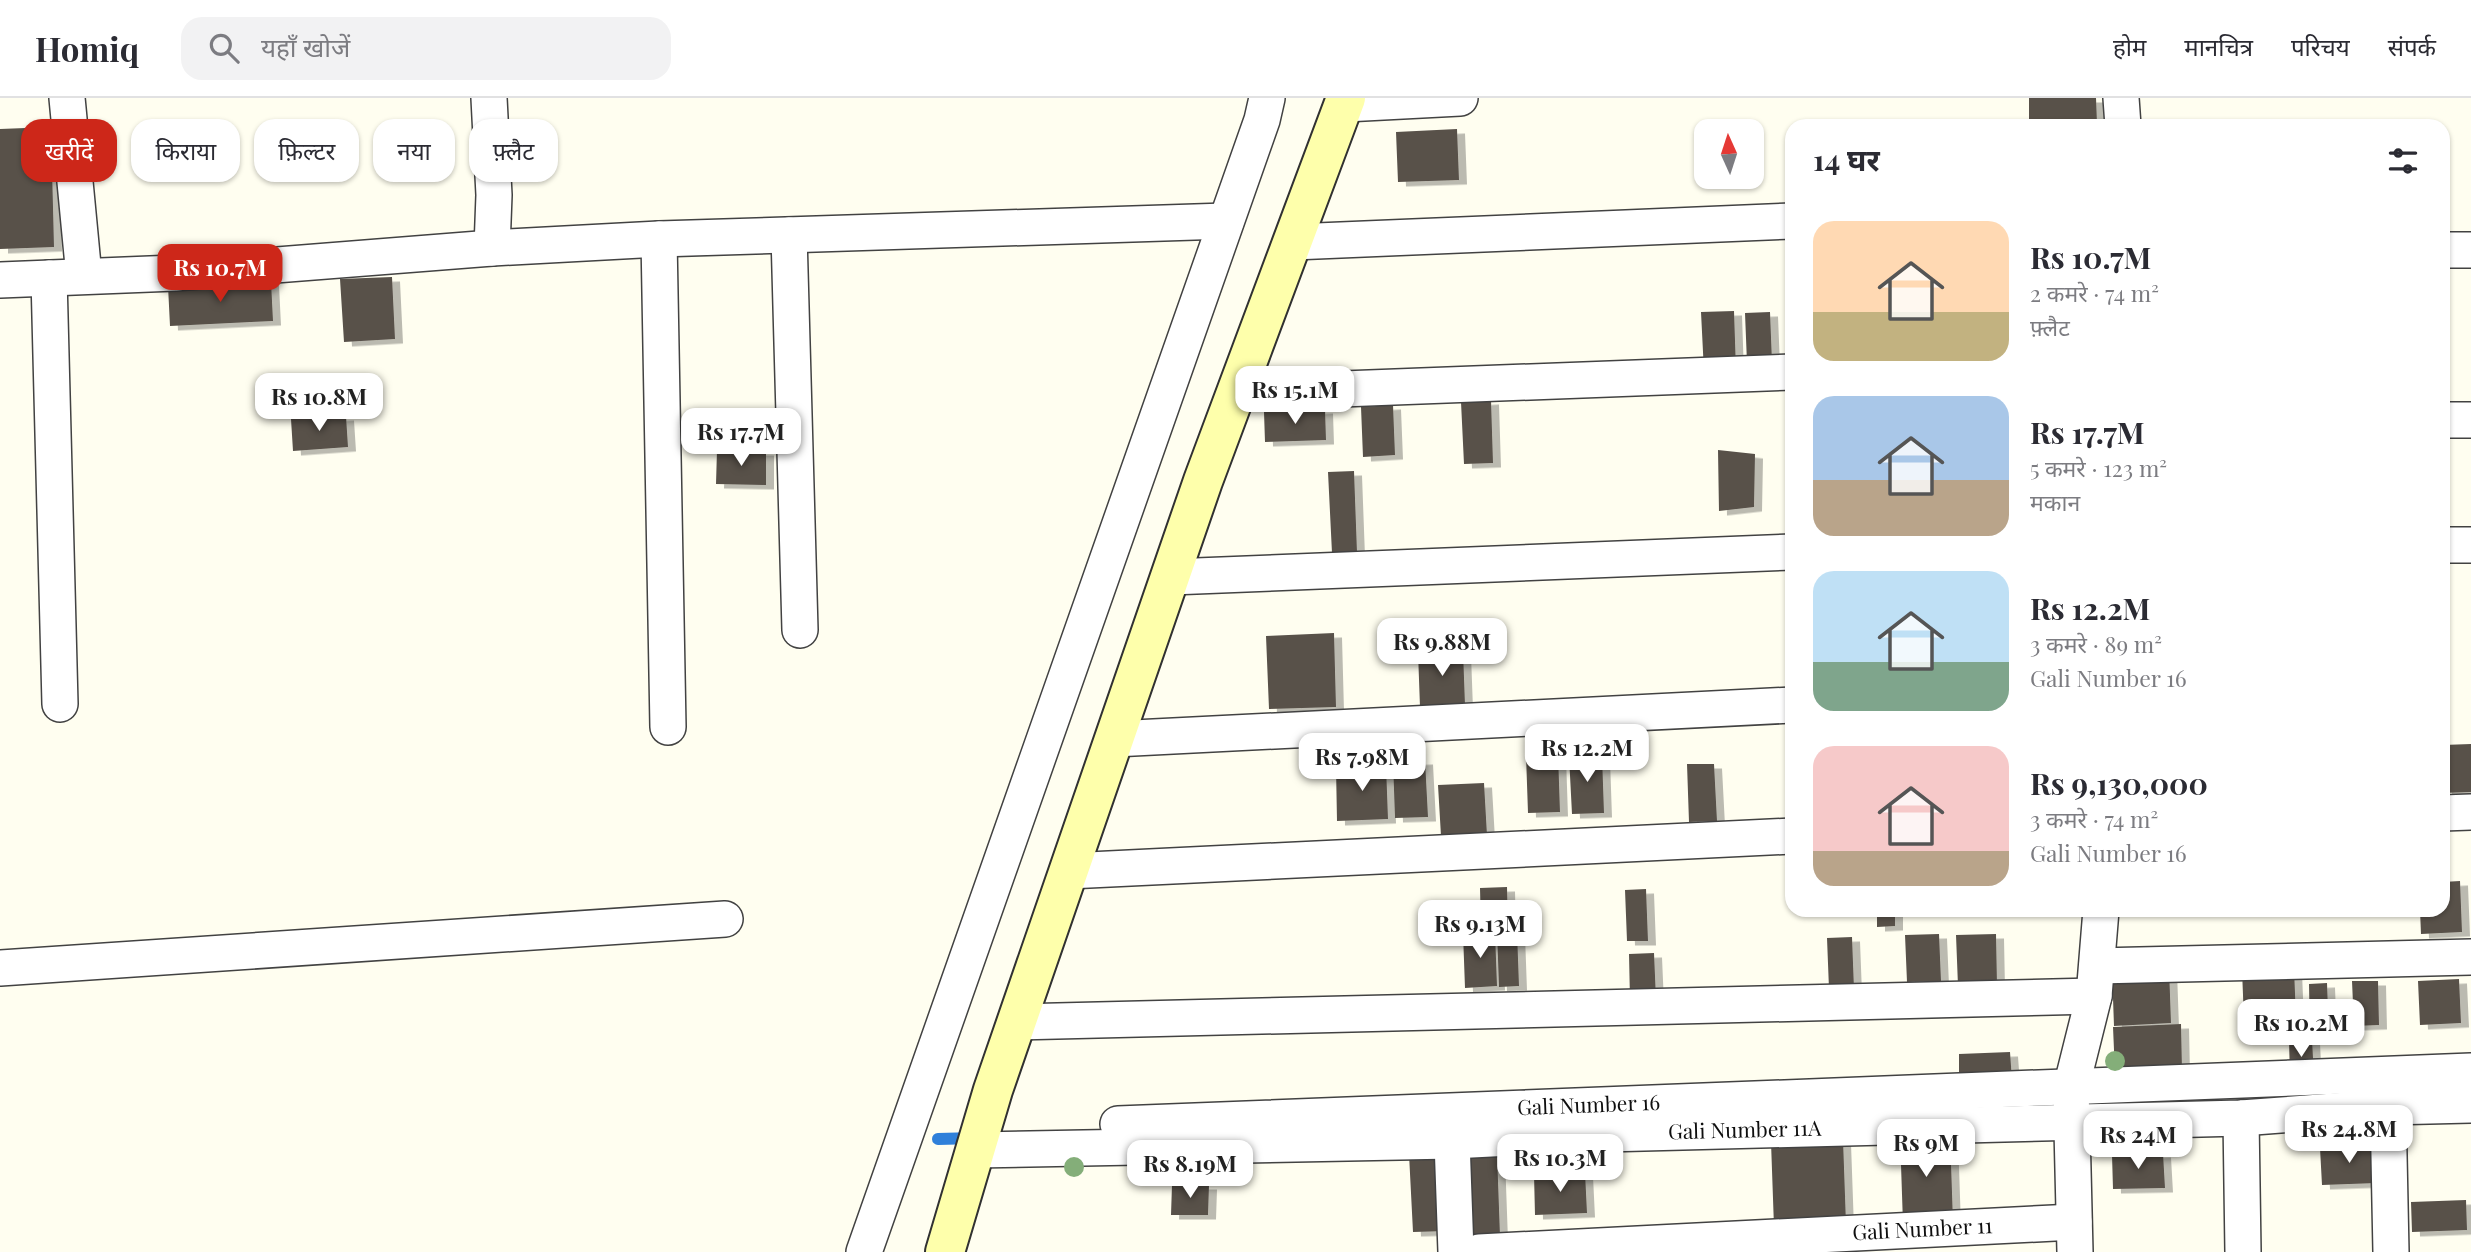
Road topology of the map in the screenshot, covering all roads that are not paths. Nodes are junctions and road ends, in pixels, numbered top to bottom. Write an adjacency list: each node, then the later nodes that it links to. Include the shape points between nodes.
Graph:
1 (67, 98): 16 (street)
2 (489, 98): 13 (street)
3 (1267, 98): 9 (street)
4 (1460, 98): 6 (street)
5 (2121, 98): 7 (street)
6 (1345, 101): 12 (street)
7 (2122, 119)
8 (1785, 220): 12 (street)
9 (1226, 221): 10 (street); 51 (street)
10 (789, 235): 11 (street); 27 (street)
11 (659, 239): 13 (street); 30 (street)
12 (1293, 242): 20 (street)
13 (492, 248): 16 (street)
14 (2450, 250): 15 (street)
15 (2471, 250)
16 (84, 276): 17 (street)
17 (48, 278): 18 (street); 28 (street)
18 (0, 280)
19 (1785, 372): 20 (street)
20 (1237, 393): 26 (street)
21 (2471, 419): 22 (street)
22 (2450, 420)
23 (2450, 545): 24 (street)
24 (2471, 545)
25 (1785, 552): 26 (street)
26 (1171, 577): 31 (street)
27 (800, 630)
28 (60, 704)
29 (1785, 705): 31 (street)
30 (667, 727)
31 (1114, 739): 35 (street)
32 (2471, 812): 33 (street)
33 (2450, 813)
34 (1785, 836): 35 (street)
35 (1068, 872): 41 (street)
36 (2101, 917): 40 (street)
37 (725, 919): 39 (street)
38 (2471, 957): 40 (street)
39 (0, 968)
40 (2096, 981): 41 (street); 43 (street)
41 (1016, 1022): 48 (street)
42 (2471, 1071): 43 (street, Gali Number 16)
43 (2071, 1088): 47 (street); 48 (street, Gali Number 16, via 1573,1104)
44 (2471, 1105): 45 (street, Gali Number 11A)
45 (2388, 1107): 46 (street, Gali Number 11A); 56 (street)
46 (2241, 1118): 47 (street, Gali Number 11A); 55 (street)
47 (2073, 1123): 49 (street, Gali Number 11A); 50 (street)
48 (978, 1140): 49 (street, Gali Number 11A); 52 (street)
49 (1452, 1141): 53 (street)
50 (2074, 1237): 54 (street, Gali Number 11)
51 (864, 1252)
52 (946, 1252)
53 (1456, 1252)
54 (1479, 1252)
55 (2243, 1252)
56 (2391, 1252)

